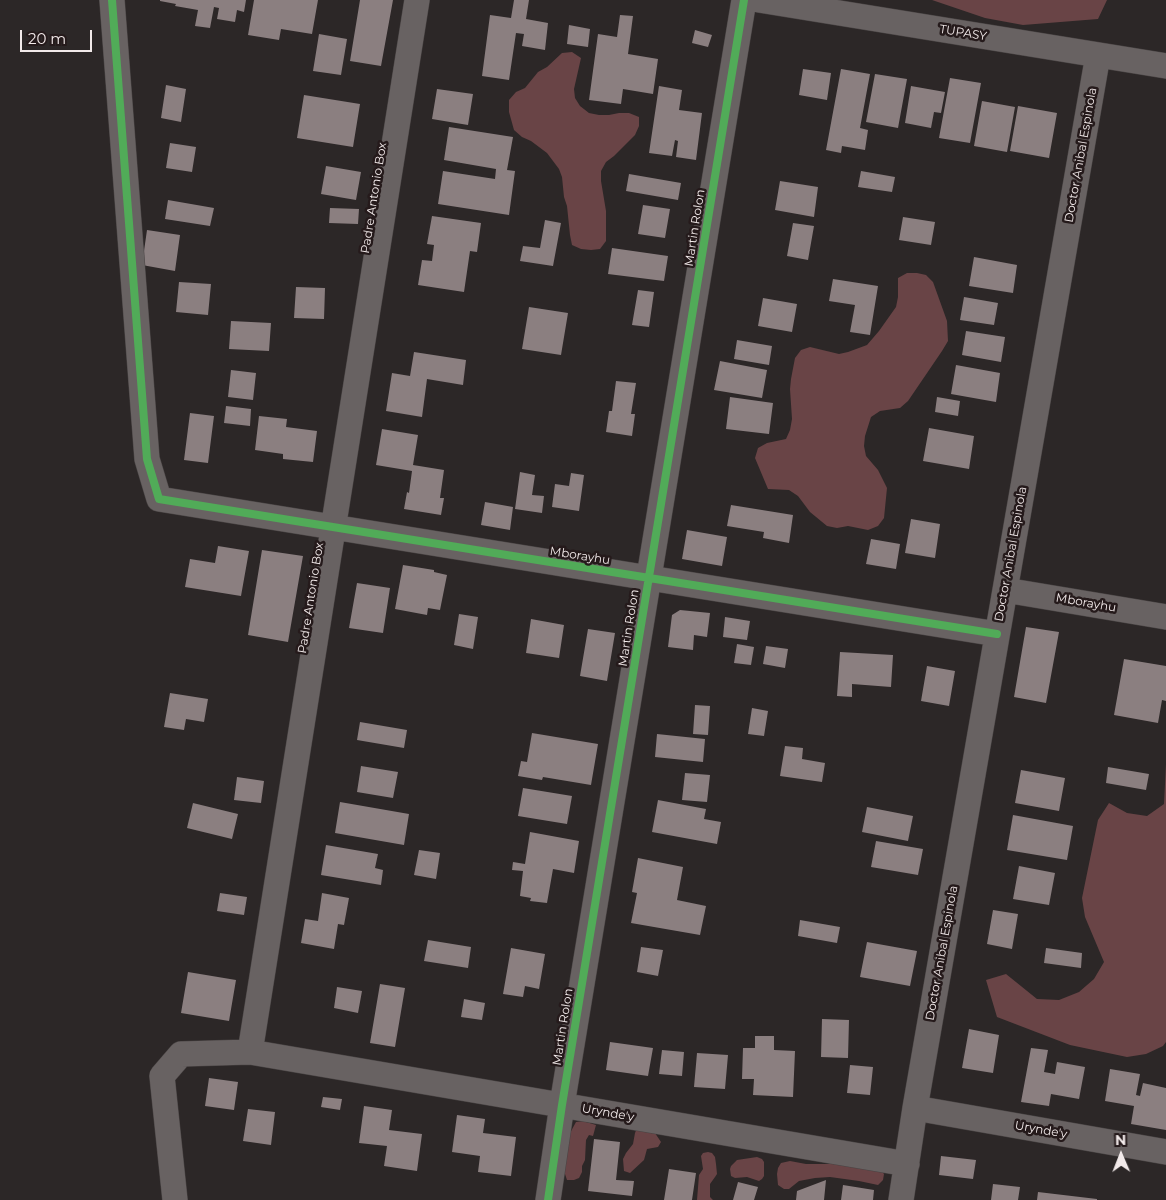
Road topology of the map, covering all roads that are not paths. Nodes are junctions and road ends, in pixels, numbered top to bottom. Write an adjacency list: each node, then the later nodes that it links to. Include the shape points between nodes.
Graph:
1 (112, 0): 7 (street, Mborayhu, via 147,459 159,500)
2 (417, 0): 7 (street, Padre Antonio Box)
3 (744, 0): 8 (street, Martin Rolon)
4 (759, 0): 5 (street, TUPASY)
5 (1098, 55): 6 (street, TUPASY); 9 (street, Doctor Anibal Espinola)
6 (1166, 66)
7 (334, 528): 8 (street, Mborayhu); 12 (street, Padre Antonio Box)
8 (649, 579): 11 (street, Mborayhu); 13 (street, Martin Rolon)
9 (1005, 590): 10 (street, Mborayhu); 11 (street, Doctor Anibal Espinola)
10 (1166, 617)
11 (998, 634): 14 (street, Doctor Anibal Espinola)
12 (250, 1052): 13 (street, Urynde'y); 17 (street, Urynde'y, via 181,1054 162,1076)
13 (562, 1105): 16 (street, Urynde'y); 18 (street, Martin Rolon)
14 (915, 1108): 15 (street, Urynde'y); 16 (street, Doctor Anibal Espinola)
15 (1166, 1152)
16 (907, 1164): 19 (street, Doctor Anibal Espinola)
17 (175, 1200)
18 (548, 1200)
19 (901, 1200)

